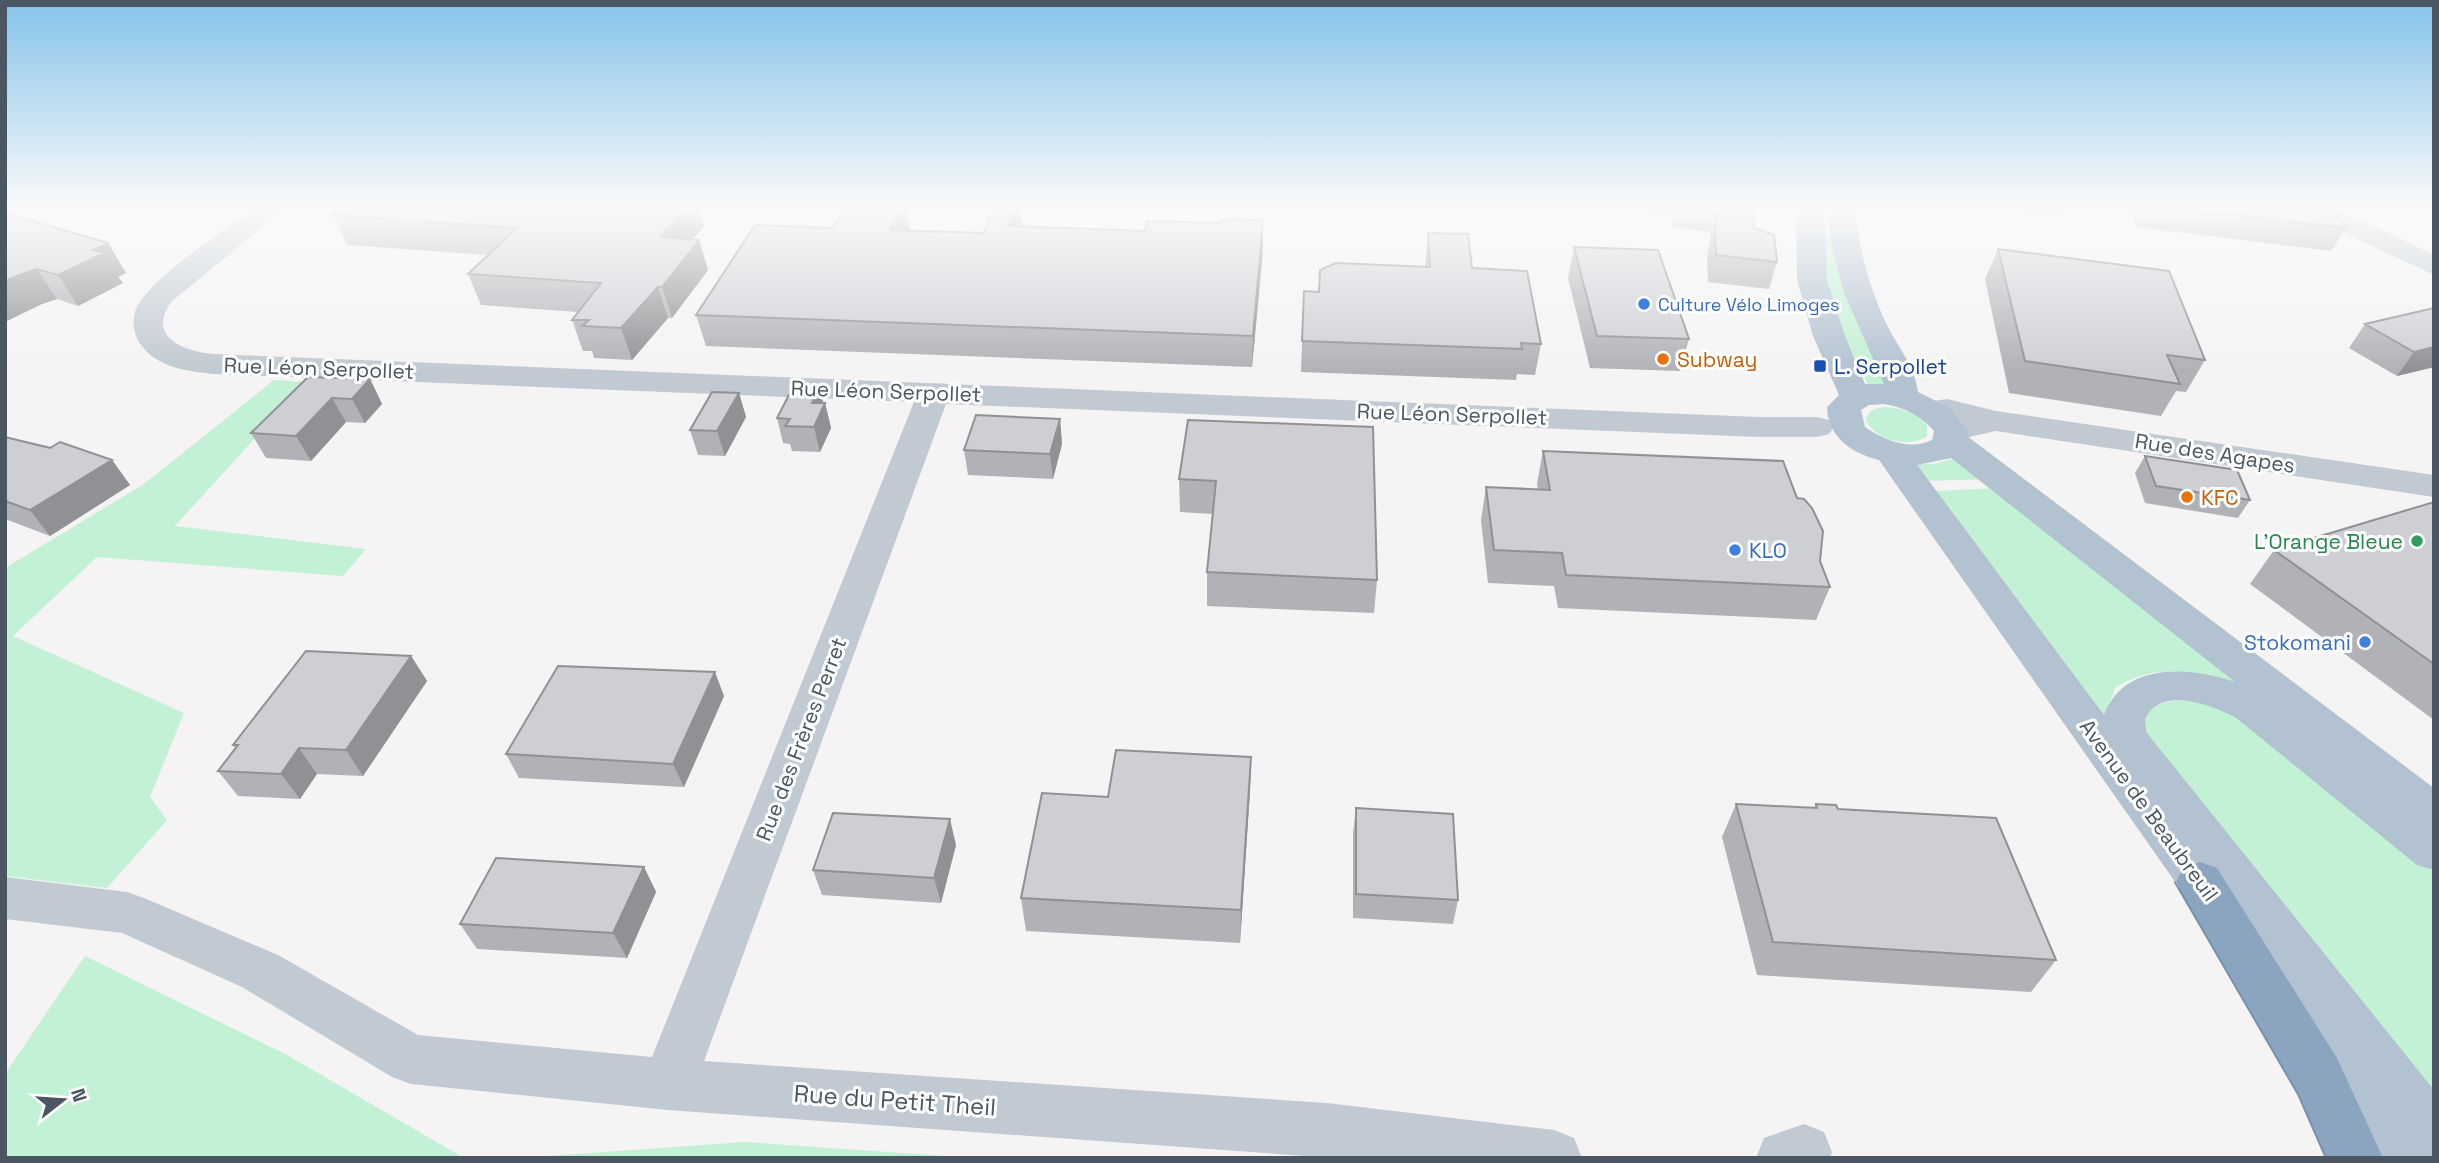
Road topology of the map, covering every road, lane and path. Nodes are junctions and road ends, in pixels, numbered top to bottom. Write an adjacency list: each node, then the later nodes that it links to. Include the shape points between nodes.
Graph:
1 (202, 262): 4 (street, Rue Léon Serpollet, via 154,302 149,326 157,346 177,357 214,364)
2 (1812, 262): 6 (main road, via 1819,307 1851,389)
3 (1848, 262): 5 (main road, via 1871,323 1902,385)
4 (934, 393): 6 (street, Rue Léon Serpollet, via 1749,426); 16 (street, Rue des Frères Perret)
5 (1902, 397): 6 (main road, via 1883,394); 7 (main road)
6 (1844, 419): 8 (main road, via 1863,441)
7 (1945, 427): 8 (main road, via 1942,450 1928,455); 9 (street, Rue des Agapes, via 1996,421); 10 (main road)
8 (1892, 453): 14 (main road, Avenue de Beaubreuil)
9 (2434, 486)
10 (2188, 624): 11 (main road); 12 (main road)
11 (2434, 813)
12 (2434, 832)
13 (2434, 851): 17 (main road, via 2256,710 2233,697 2177,685 2145,694 2124,714 2125,731 2136,751)
14 (2200, 882): 19 (highway, via 2318,1076); 20 (main road, Avenue de Beaubreuil)
15 (5, 898): 16 (street, Rue du Petit Theil, via 128,913 260,971 411,1059)
16 (668, 1084): 18 (street, Rue du Petit Theil, via 1327,1130)
17 (2434, 1134)
18 (1553, 1158)
19 (2355, 1158)
20 (2418, 1158)

